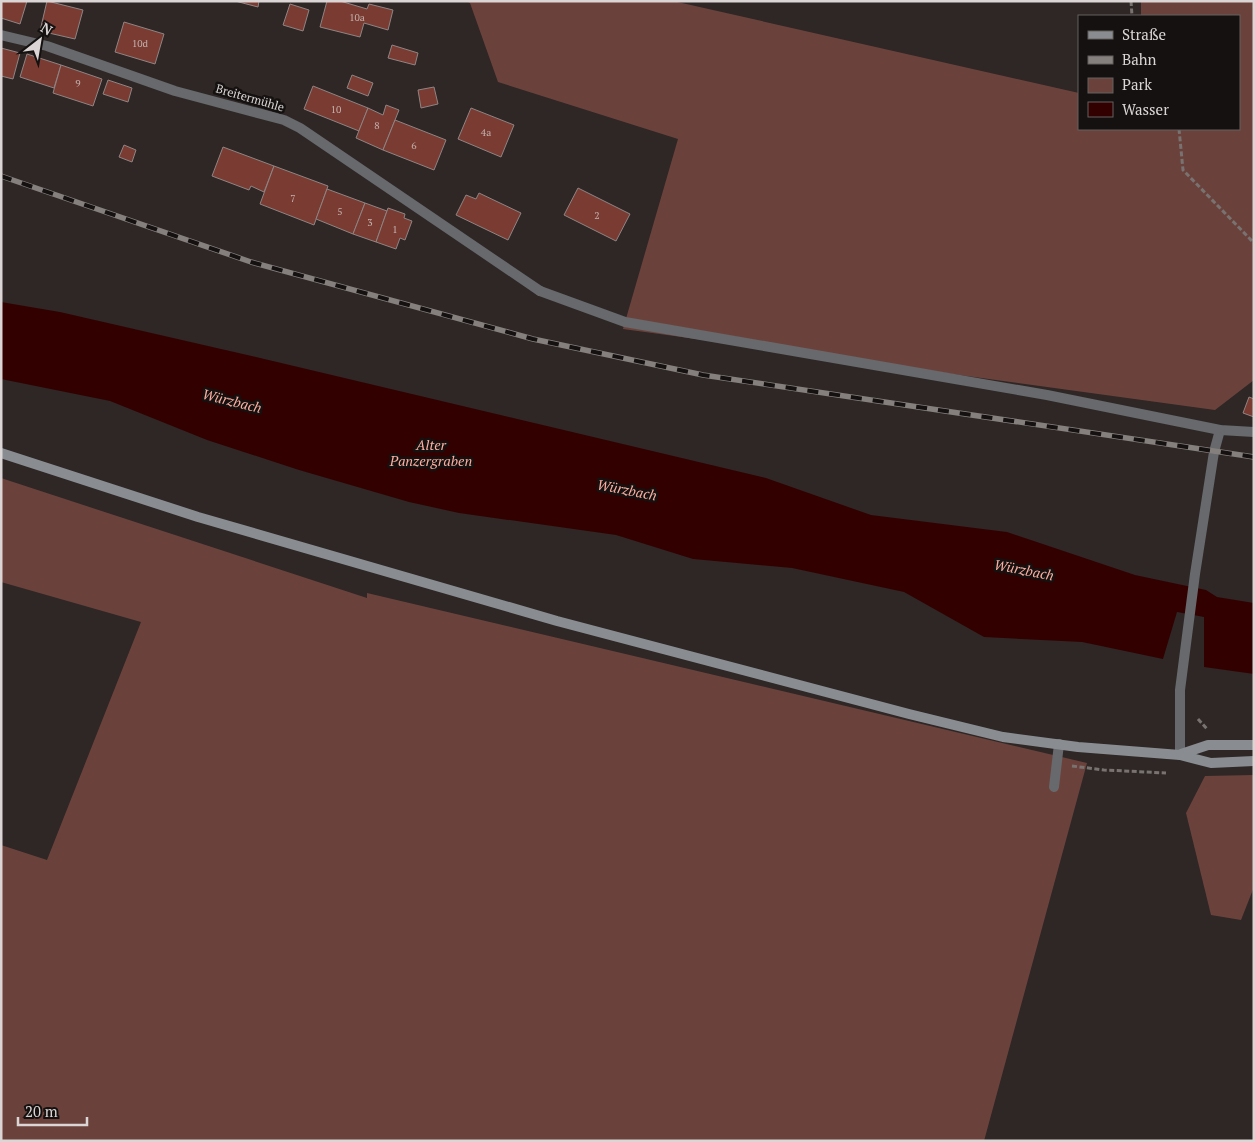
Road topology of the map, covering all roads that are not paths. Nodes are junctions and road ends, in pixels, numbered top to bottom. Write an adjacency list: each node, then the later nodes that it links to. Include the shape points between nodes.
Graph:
1 (1, 35): 2 (street, Breitermühle, via 47,46 175,92 284,120 540,291 625,322 1047,395)
2 (1220, 430): 3 (street, Breitermühle); 7 (street, via 1195,574 1180,690)
3 (1254, 432)
4 (1, 453): 5 (main road, via 198,517 557,621 909,714 1003,736)
5 (1059, 744): 7 (main road); 9 (street)
6 (1254, 745): 7 (main road, via 1208,745)
7 (1180, 755): 8 (main road, via 1211,763)
8 (1254, 761)
9 (1054, 787)

